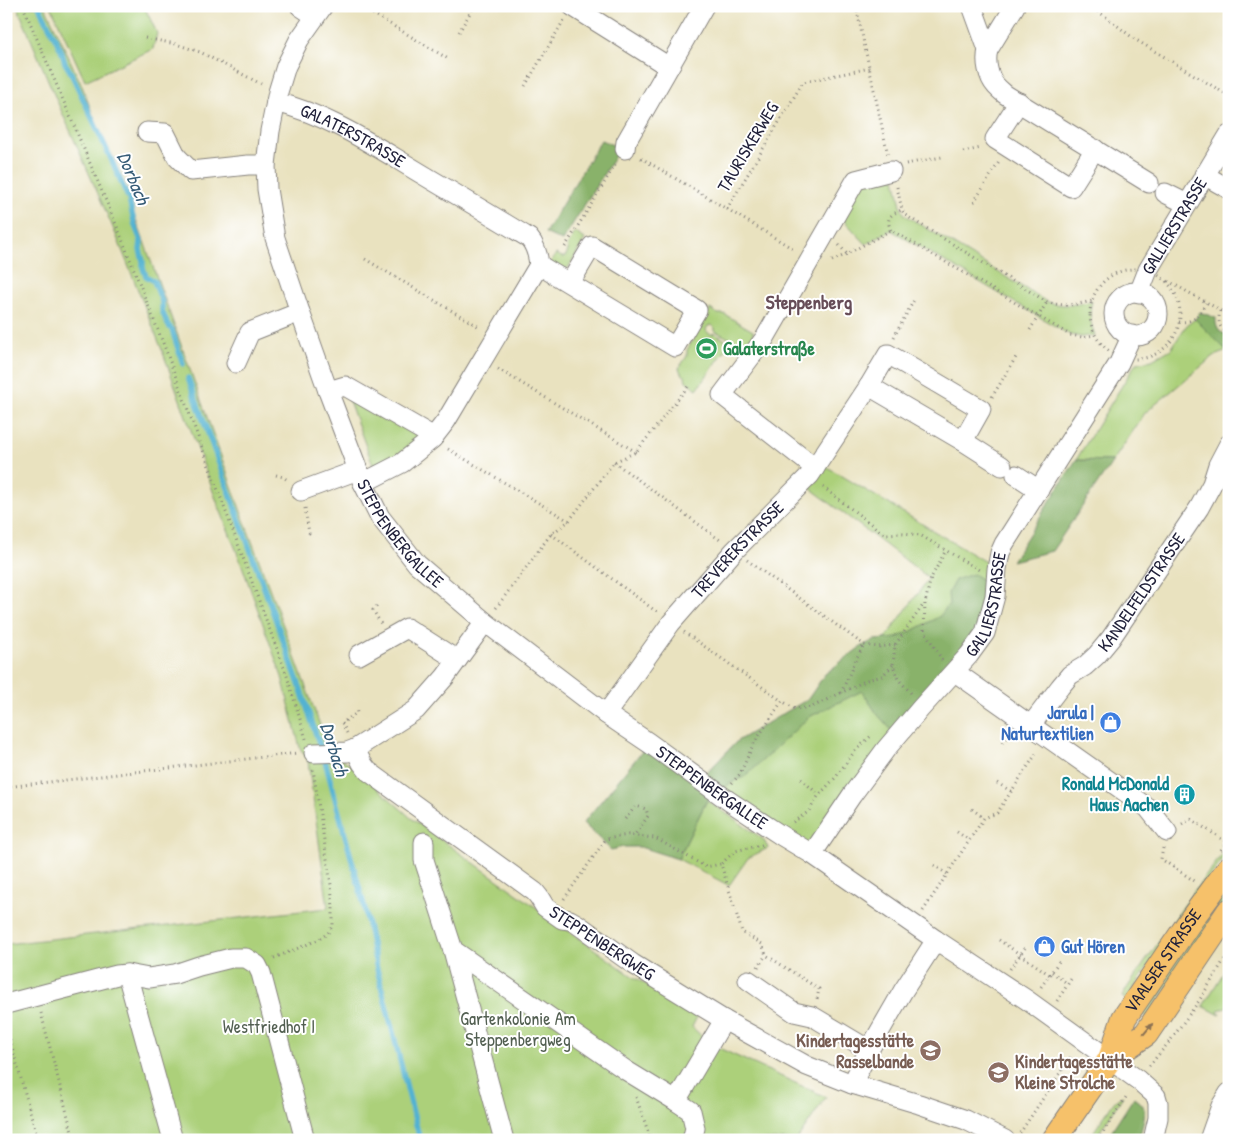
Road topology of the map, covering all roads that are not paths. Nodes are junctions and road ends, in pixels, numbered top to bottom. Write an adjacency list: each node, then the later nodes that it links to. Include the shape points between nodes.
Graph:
1 (704, 6): 7 (street)
2 (972, 6): 6 (street)
3 (1014, 6): 6 (street)
4 (313, 10): 8 (street, STEPPENBERGALLEE, via 286,66)
5 (569, 10): 7 (street)
6 (988, 50): 9 (street, via 989,73 995,85)
7 (669, 67): 12 (street)
8 (277, 97): 14 (street, STEPPENBERGALLEE); 21 (street, GALATERSTRASSE, via 378,147 529,238 534,243)
9 (1018, 102): 13 (street); 13 (street, via 995,139 1071,187)
10 (147, 132): 14 (street, via 165,133 177,157 191,171)
11 (1229, 135): 16 (street, GALLIERSTRASSE)
12 (625, 149)
13 (1095, 149): 17 (street)
14 (266, 165): 24 (street, STEPPENBERGALLEE, via 275,238)
15 (891, 169): 32 (street, via 856,180 765,338 722,396)
16 (1204, 175): 18 (street); 20 (street, GALLIERSTRASSE)
17 (1149, 183)
18 (1229, 189)
19 (1165, 193): 20 (street)
20 (1187, 204): 23 (street, GALLIERSTRASSE, via 1156,274)
21 (539, 265): 22 (street); 29 (street)
22 (570, 283): 22 (street, via 675,347 697,310 592,246)
23 (1139, 293): 25 (street, GALLIERSTRASSE, via 1122,297 1114,312 1119,328); 25 (street, GALLIERSTRASSE, via 1149,296 1155,303 1157,320 1146,334)
24 (300, 312): 26 (street, via 245,330); 28 (street, STEPPENBERGALLEE)
25 (1132, 336): 35 (street, GALLIERSTRASSE)
26 (236, 363)
27 (869, 386): 30 (street); 30 (street, TREVERERSTRASSE, via 888,354 981,409); 32 (street, TREVERERSTRASSE)
28 (328, 391): 29 (street, via 345,386); 33 (street, STEPPENBERGALLEE)
29 (433, 438): 33 (street, via 402,463)
30 (963, 441): 35 (street)
31 (1229, 444): 41 (street, KANDELFELDSTRASSE, via 1199,508 1111,638 1097,655 1070,675)
32 (812, 471): 40 (street, TREVERERSTRASSE, via 734,550 671,623)
33 (360, 477): 34 (street, STEPPENBERGALLEE); 36 (street, STEPPENBERGALLEE, via 380,516 417,564)
34 (302, 490)
35 (1039, 490): 39 (street, GALLIERSTRASSE, via 1000,553 996,596 986,633)
36 (485, 622): 38 (street); 40 (street, STEPPENBERGALLEE)
37 (359, 655): 38 (street, via 407,628)
38 (457, 660): 42 (street, via 416,710)
39 (955, 672): 41 (street); 46 (street, GALLIERSTRASSE, via 886,749)
40 (606, 714): 46 (street, STEPPENBERGALLEE, via 729,801)
41 (1031, 725): 44 (street, via 1148,808)
42 (346, 751): 43 (street); 54 (street, STEPPENBERGWEG, via 362,762 368,771 535,892 546,907 562,919 577,924 633,964)
43 (312, 753)
44 (1167, 832)
45 (424, 842): 50 (street, via 424,860)
46 (812, 854): 49 (street, STEPPENBERGALLEE)
47 (1229, 868): 56 (main road, VAALSER STRASSE, via 1124,1018)
48 (1229, 911): 56 (main road, VAALSER STRASSE, one-way to 48, via 1146,1034)
49 (936, 940): 55 (street); 56 (street, STEPPENBERGALLEE)
50 (453, 950): 59 (street, via 627,1071); 62 (street)
51 (127, 974): 53 (street); 60 (street); 61 (street, via 149,978 231,958 246,958 257,965)
52 (748, 980): 55 (street, via 794,1012 812,1016)
53 (6, 1004)
54 (724, 1020): 57 (street, STEPPENBERGWEG, via 807,1066); 59 (street)
55 (869, 1050): 57 (street)
56 (1110, 1059): 65 (main road, VAALSER STRASSE); 66 (street, STEPPENBERGALLEE, via 1156,1096 1158,1118)
57 (852, 1084): 64 (street, STEPPENBERGWEG, via 966,1120)
58 (1229, 1093): 67 (street)
59 (676, 1101): 63 (street, via 691,1111 695,1128)
60 (173, 1140)
61 (305, 1140)
62 (504, 1140)
63 (692, 1140)
64 (1005, 1140)
65 (1054, 1140)
66 (1153, 1140)
67 (1209, 1140)

